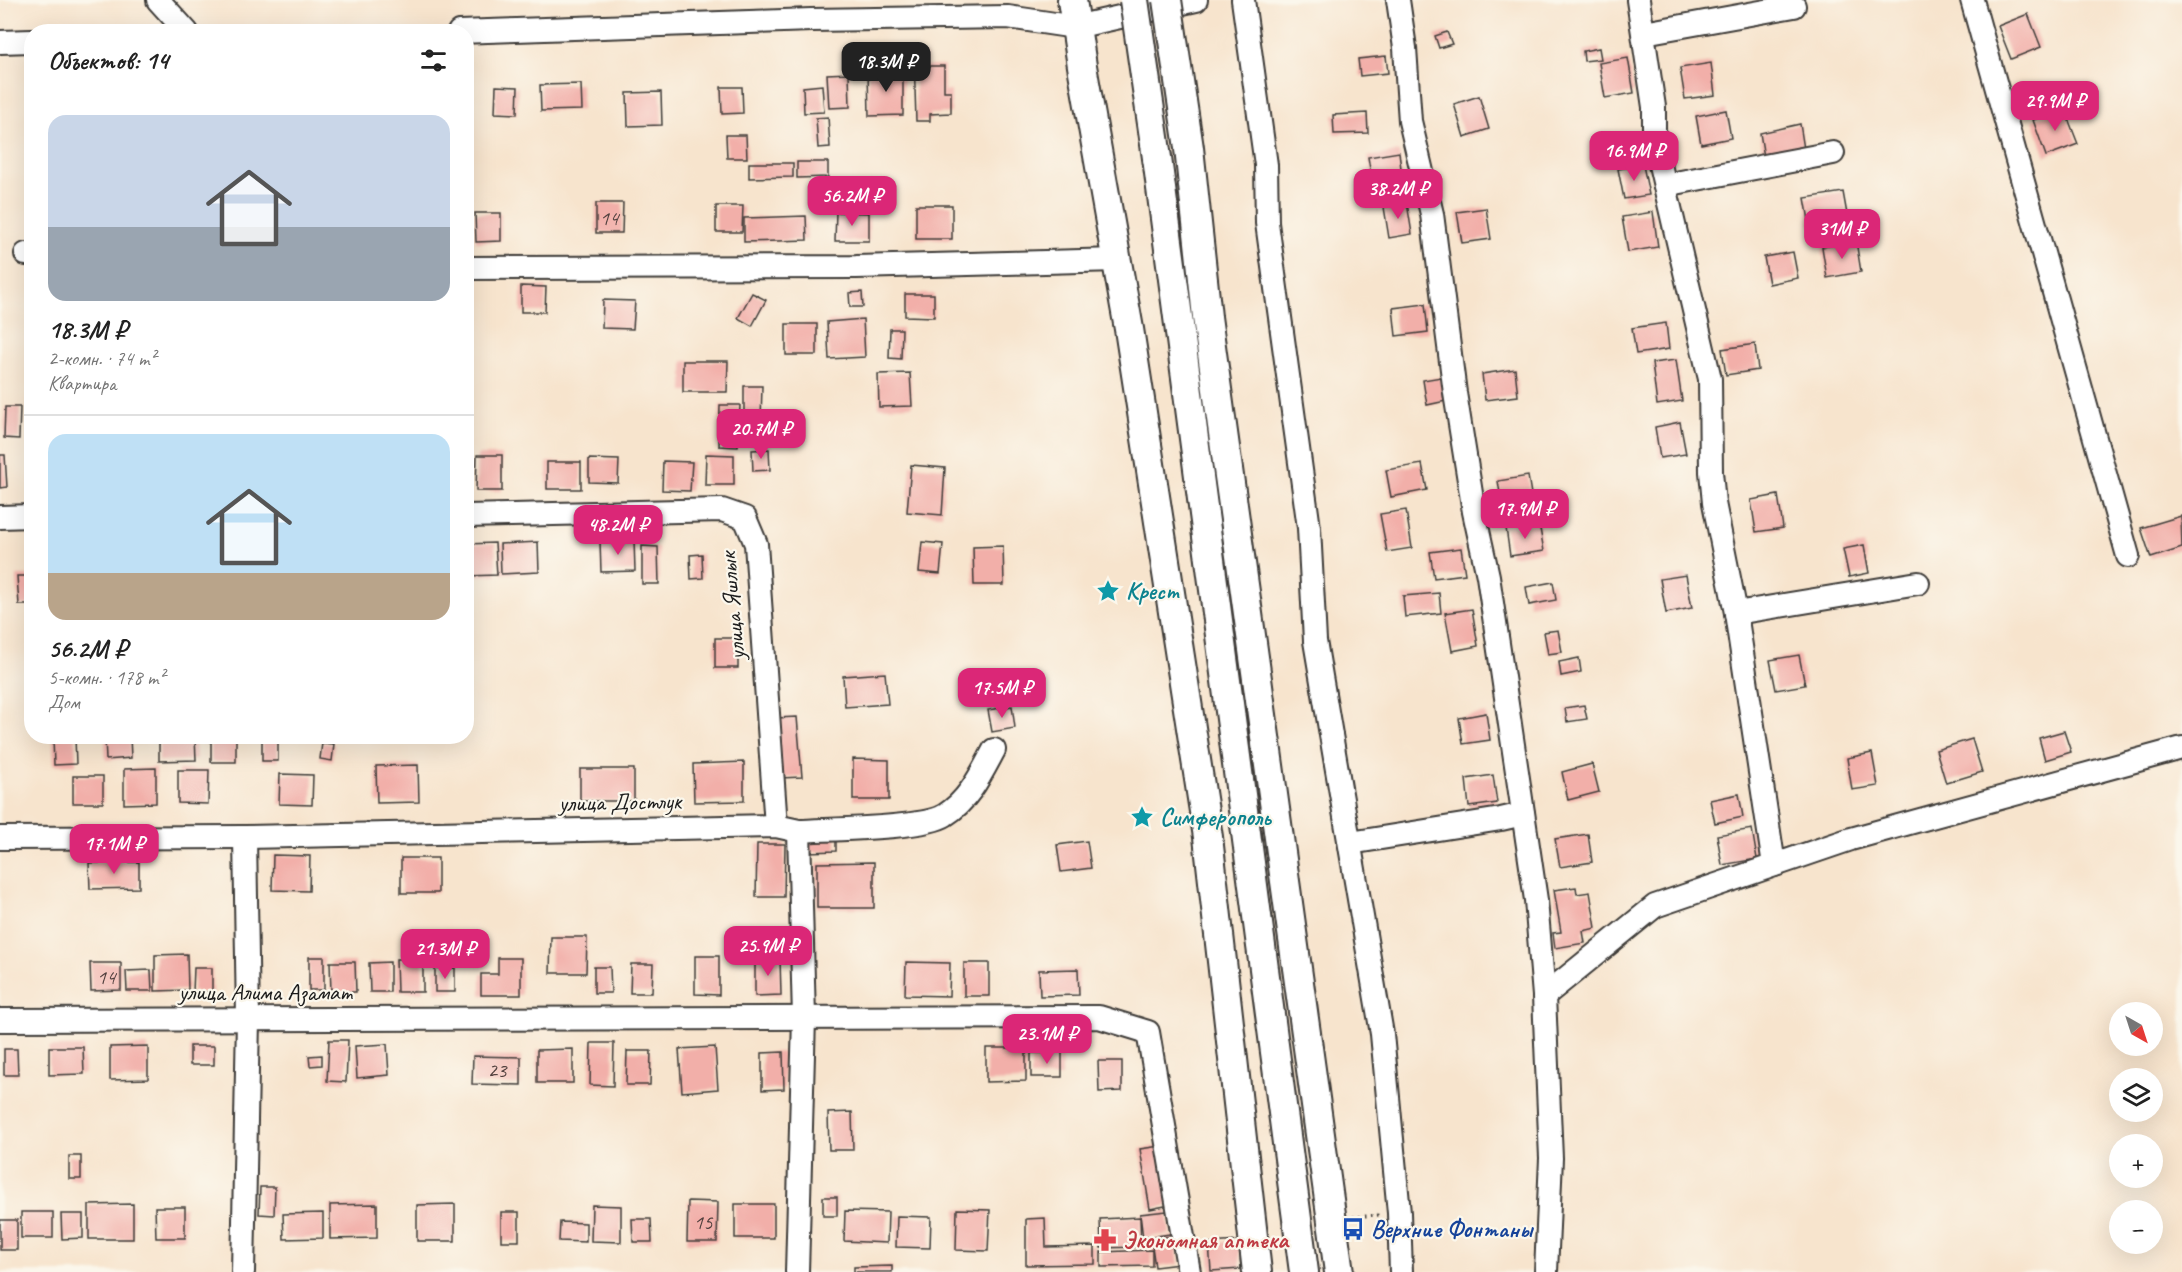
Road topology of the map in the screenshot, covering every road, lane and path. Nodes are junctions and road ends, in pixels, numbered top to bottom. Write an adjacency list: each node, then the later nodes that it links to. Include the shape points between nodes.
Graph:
1 (158, 0): 13 (street)
2 (1134, 0): 47 (main road, bridge)
3 (1167, 0): 48 (main road, bridge, via 1189,148 1211,352)
4 (1196, 0): 12 (street)
5 (1243, 0): 35 (street, via 1266,165 1267,224 1309,528 1315,641)
6 (1398, 0): 30 (street, via 1410,120 1432,214 1455,393 1488,576)
7 (1638, 0): 15 (street)
8 (1972, 0): 25 (street)
9 (1794, 6): 15 (street)
10 (929, 9): 11 (street); 12 (street, via 1008,17)
11 (810, 10): 14 (street)
12 (1074, 13): 20 (main road)
13 (180, 24)
14 (474, 31)
15 (1644, 33): 19 (street, via 1654,107 1654,139)
16 (24, 41): 17 (street)
17 (0, 42)
18 (1833, 153): 19 (street)
19 (1665, 185): 27 (street, via 1710,379 1714,503)
20 (1117, 260): 21 (street, via 856,267); 43 (main road, via 1208,837)
21 (474, 268)
22 (24, 516): 24 (street)
23 (474, 516): 31 (street, улица Яшлык, via 722,510 745,518 756,544)
24 (0, 517)
25 (2128, 556)
26 (1918, 583): 27 (street)
27 (1736, 613): 36 (street)
28 (2182, 748): 36 (street, via 1851,839)
29 (994, 750): 32 (street, улица Достлук, via 974,786 943,817 916,823)
30 (1523, 813): 35 (street); 37 (street)
31 (776, 826): 32 (street, улица Достлук); 33 (street, улица Достлук)
32 (799, 831): 38 (street)
33 (245, 837): 34 (street, улица Достлук); 39 (street)
34 (0, 838)
35 (1350, 843): 41 (street, via 1382,1034)
36 (1774, 865): 37 (street, via 1655,906)
37 (1544, 996): 50 (street, via 1551,1158)
38 (804, 1018): 39 (street, улица Алима Азамат); 45 (street); 46 (street, улица Алима Азамат, via 1099,1017 1148,1032)
39 (248, 1019): 40 (street, улица Алима Азамат); 44 (street)
40 (0, 1020)
41 (1399, 1213): 42 (path, via 1350,1218); 49 (street)
42 (1350, 1225)
43 (1255, 1267)
44 (243, 1272)
45 (797, 1272)
46 (1189, 1272)
47 (1304, 1272)
48 (1339, 1272)
49 (1401, 1272)
50 (1546, 1272)

